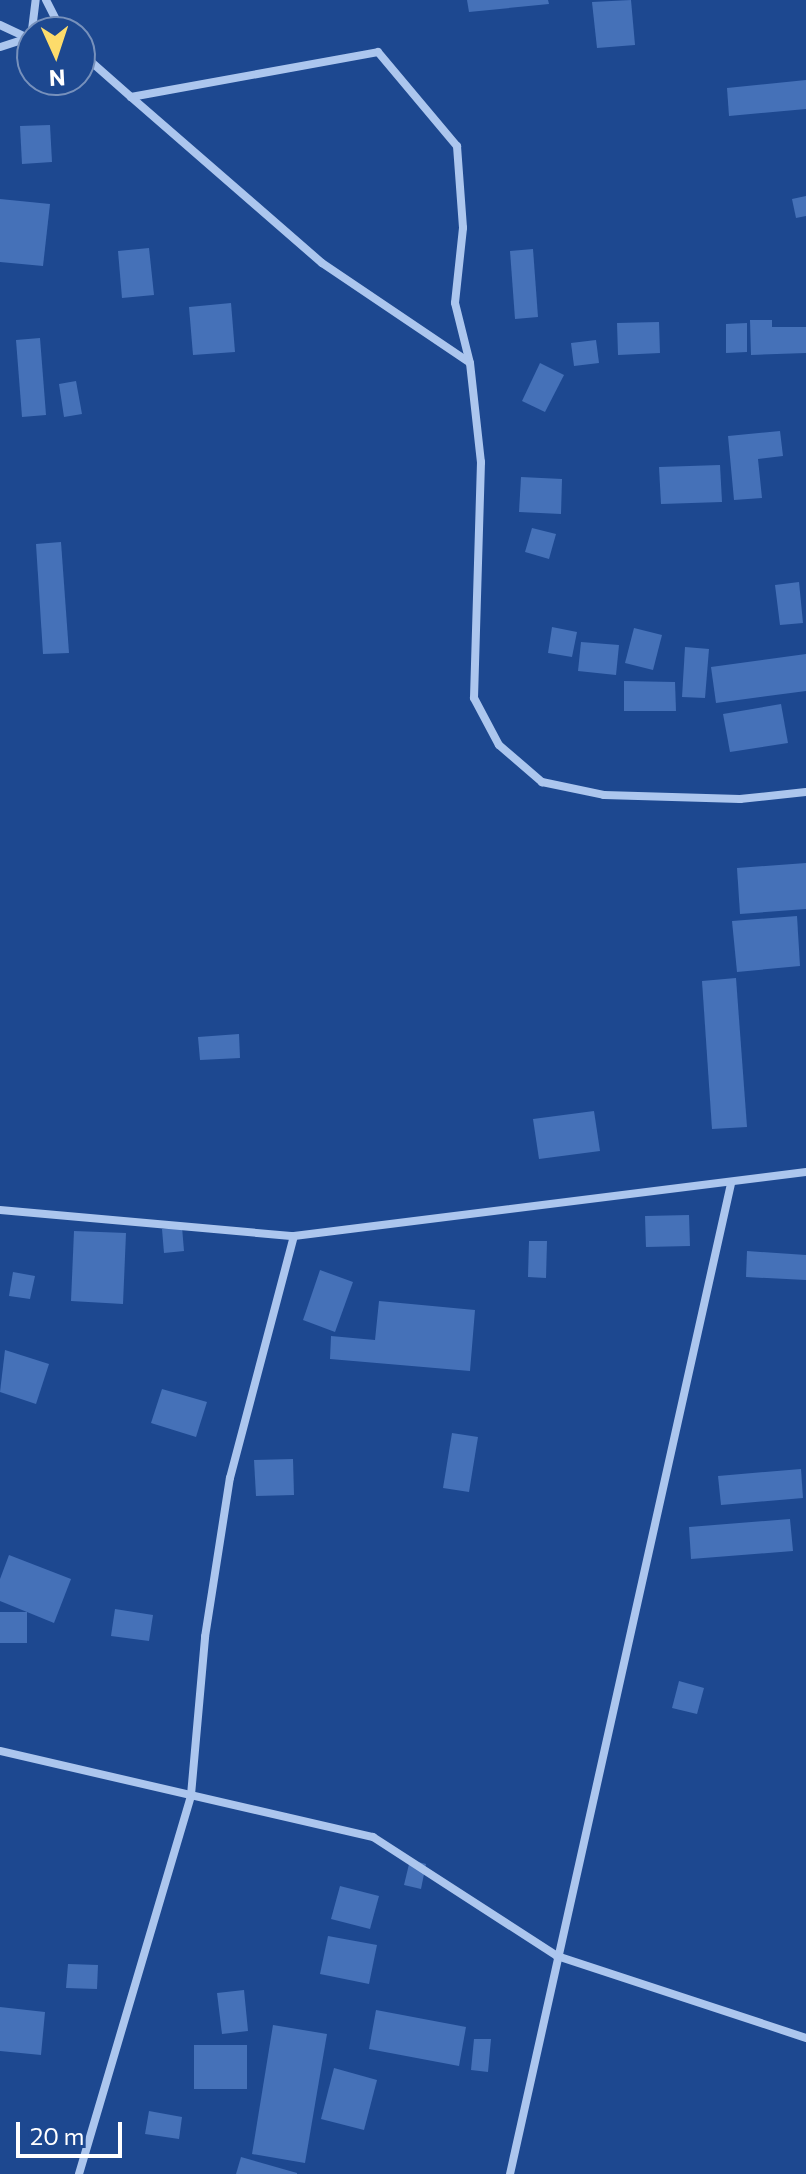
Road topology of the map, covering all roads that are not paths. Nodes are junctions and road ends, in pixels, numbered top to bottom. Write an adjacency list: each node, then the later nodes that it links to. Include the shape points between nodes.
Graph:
1 (96, 66): 2 (street)
2 (131, 97): 3 (street, via 322,263); 3 (street, via 378,52 457,146 463,228 455,303)
3 (470, 363): 4 (street, via 481,462 474,698 499,745 542,782 604,795 740,799)
4 (806, 792)
5 (806, 1172): 6 (street)
6 (731, 1184): 8 (street); 11 (street)
7 (0, 1210): 8 (street)
8 (294, 1236): 10 (street, via 230,1478 205,1637)
9 (0, 1751): 10 (street)
10 (191, 1795): 11 (street, via 373,1837); 13 (street)
11 (557, 1956): 12 (street); 14 (street)
12 (806, 2038)
13 (79, 2174)
14 (510, 2174)

